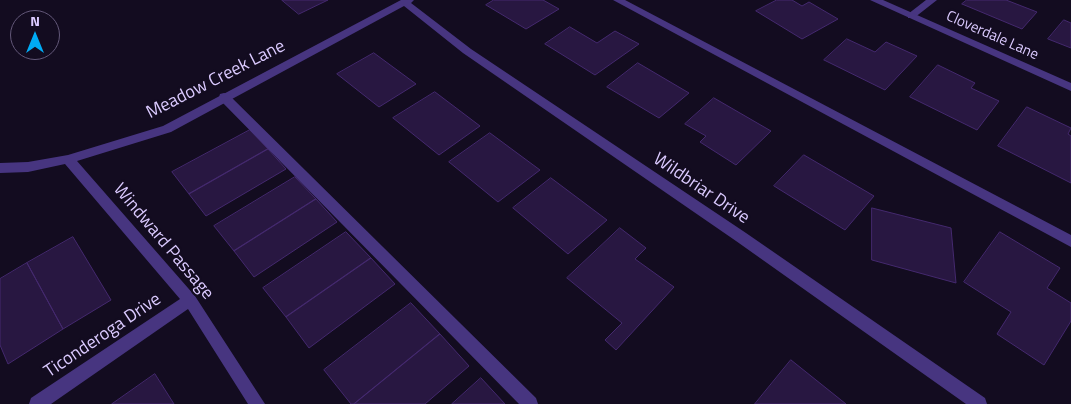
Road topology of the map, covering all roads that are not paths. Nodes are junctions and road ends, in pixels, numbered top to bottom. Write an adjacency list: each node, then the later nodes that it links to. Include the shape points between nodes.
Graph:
1 (618, 0): 10 (street)
2 (875, 0): 5 (street, Cloverdale Lane)
3 (932, 0): 5 (street)
4 (407, 1): 7 (street, Meadow Creek Lane); 15 (street, Wildbriar Drive, via 466,51 741,237)
5 (911, 16): 6 (street, Cloverdale Lane)
6 (1071, 87)
7 (224, 97): 8 (street, Meadow Creek Lane, via 166,129); 14 (street)
8 (68, 159): 9 (street, Meadow Creek Lane, via 28,167); 11 (street, Windward Passage)
9 (0, 168)
10 (1071, 241)
11 (190, 300): 12 (street, Ticonderoga Drive); 13 (street, Windward Passage)
12 (37, 404)
13 (257, 404)
14 (530, 404)
15 (979, 404)

